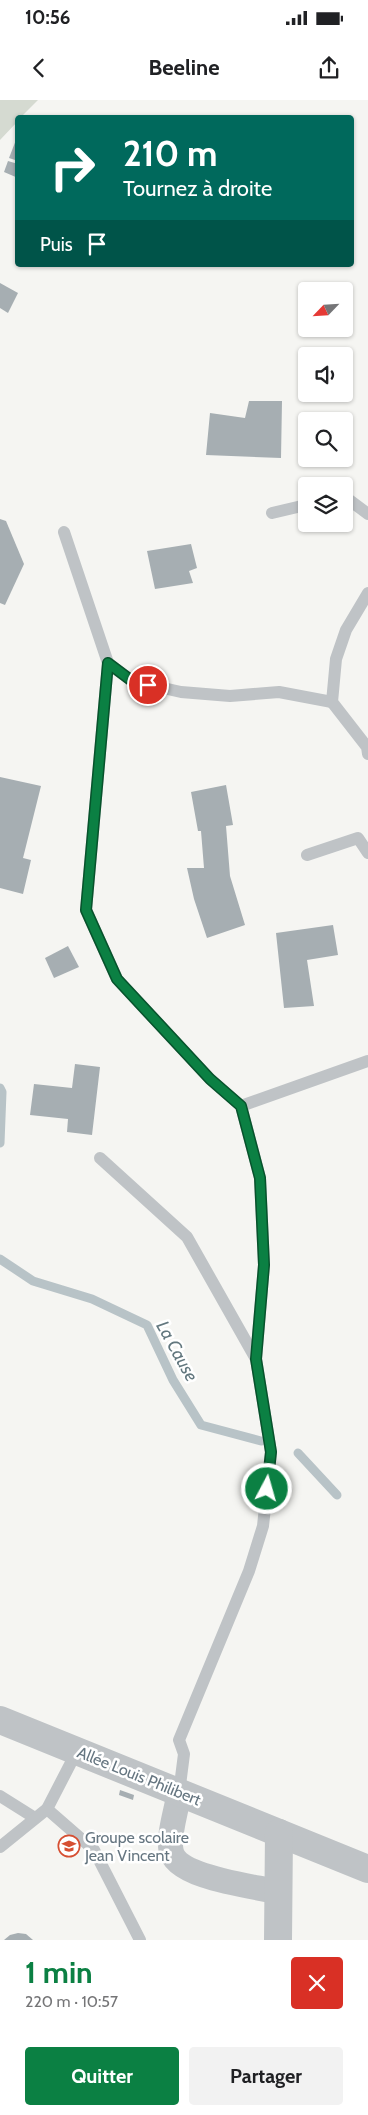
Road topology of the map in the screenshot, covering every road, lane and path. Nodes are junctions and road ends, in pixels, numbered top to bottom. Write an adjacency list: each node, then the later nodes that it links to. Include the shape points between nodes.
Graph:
1 (353, 503): 4 (lane)
2 (298, 507): 3 (lane)
3 (272, 513)
4 (368, 514)
5 (64, 532): 7 (lane)
6 (368, 593): 8 (lane, via 346,630 336,659)
7 (108, 663): 8 (lane, via 132,681 181,692 230,696 279,692); 13 (lane, via 86,910 117,979 210,1079)
8 (332, 702): 9 (lane, via 367,747)
9 (368, 754)
10 (368, 853): 11 (lane, via 358,838)
11 (307, 856)
12 (368, 1061): 13 (lane)
13 (241, 1106): 15 (lane, via 260,1178 264,1265)
14 (100, 1158): 15 (lane, via 187,1237)
15 (256, 1359): 18 (lane, via 271,1452 263,1526 249,1571 179,1740 184,1754)
16 (0, 1720): 17 (street, Allée Louis Philibert)
17 (77, 1752): 18 (street, Allée Louis Philibert); 20 (lane)
18 (179, 1793): 22 (street, Allée Louis Philibert); 25 (street, via 171,1842 171,1852 177,1862 194,1873)
19 (0, 1796): 21 (lane)
20 (47, 1809): 21 (lane); 26 (lane, via 94,1850)
21 (35, 1818): 23 (lane)
22 (279, 1833): 24 (street, Allée Louis Philibert); 25 (street)
23 (0, 1847)
24 (368, 1869)
25 (278, 1892): 27 (street)
26 (140, 1940)
27 (278, 1940)

